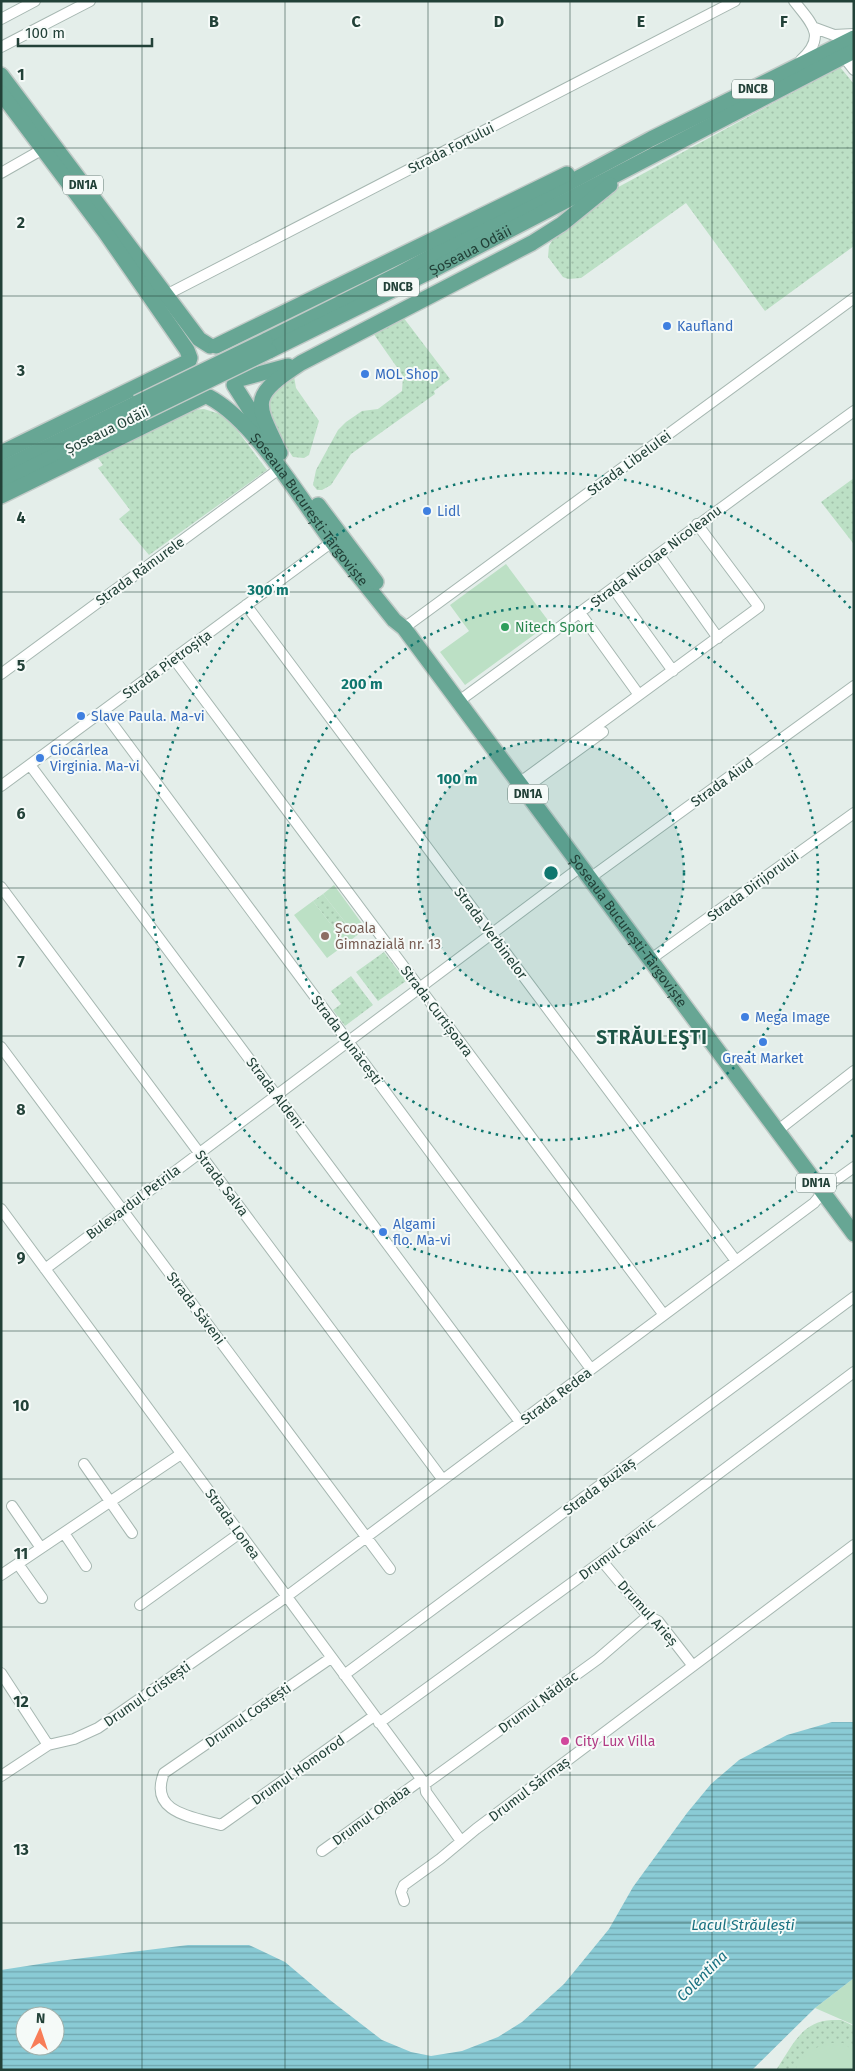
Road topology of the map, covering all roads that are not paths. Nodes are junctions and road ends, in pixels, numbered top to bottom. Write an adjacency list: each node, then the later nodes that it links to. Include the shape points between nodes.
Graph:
1 (35, 1): 5 (street)
2 (90, 1): 9 (street)
3 (735, 1): 18 (street, Strada Fortului)
4 (794, 1): 6 (street)
5 (1, 19)
6 (815, 28): 7 (street, via 834,35); 11 (street, via 816,42)
7 (854, 34)
8 (854, 38): 11 (main road, Șoseaua Odăii / DNCB)
9 (1, 47)
10 (849, 54): 12 (street); 15 (main road, Șoseaua Odăii / DNCB)
11 (790, 70): 15 (main road, Șoseaua Odăii / DNCB)
12 (854, 70)
13 (1, 75): 18 (main road, DN1A)
14 (1, 93): 16 (main road, DN1A)
15 (655, 145): 21 (main road, via 516,198); 24 (main road, via 562,224 532,243); 28 (main road, Șoseaua Odăii / DNCB, bridge, via 427,273)
16 (43, 149): 17 (street); 20 (main road, DN1A)
17 (1, 173)
18 (167, 297): 21 (main road, via 209,336 230,334); 22 (main road, DN1A, via 199,339)
19 (854, 298): 42 (street, Strada Libelulei)
20 (161, 313): 23 (main road, DN1A, via 187,350); 25 (main road, via 176,349 175,357)
21 (272, 318): 22 (main road)
22 (213, 346): 23 (main road, via 197,351); 26 (main road, DN1A, via 228,351 232,356 238,367)
23 (190, 360): 25 (main road); 27 (main road, DN1A, via 187,368 189,382 199,393)
24 (300, 363): 26 (main road); 31 (main road, via 271,383 262,396 263,416)
25 (164, 374): 30 (main road)
26 (235, 382): 27 (main road, via 224,394); 31 (main road, Șoseaua București-Târgoviște / DN1A, via 249,410)
27 (207, 396): 33 (main road, Șoseaua București-Târgoviște / DN1A, via 226,407 245,425); 35 (main road)
28 (140, 408): 32 (main road, Șoseaua Odăii / DNCB); 34 (main road, Șoseaua Odăii / DNCB)
29 (854, 411): 36 (street, Strada Nicolae Nicoleanu)
30 (1, 453)
31 (280, 454): 42 (main road, Șoseaua București-Târgoviște / DN1A, via 386,596)
32 (1, 469)
33 (279, 469): 37 (main road, Șoseaua București-Târgoviște / DN1A); 46 (street, Strada Rămurele)
34 (1, 482)
35 (1, 496)
36 (697, 524): 38 (street, Strada Nicolae Nicoleanu); 43 (street, via 759,607)
37 (332, 542): 40 (street, Strada Pietroșița); 42 (main road, Șoseaua București-Târgoviște / DN1A, via 394,620)
38 (659, 555): 39 (street, Strada Nicolae Nicoleanu); 43 (street)
39 (613, 588): 41 (street, Strada Nicolae Nicoleanu); 45 (street)
40 (246, 605): 44 (street, Strada Pietroșița); 58 (street, Strada Verbinelor)
41 (580, 613): 48 (street); 49 (street, Strada Nicolae Nicoleanu)
42 (404, 628): 49 (main road, Șoseaua București-Târgoviște / DN1A)
43 (718, 638): 45 (street)
44 (174, 659): 50 (street, Strada Pietroșița); 60 (street, Strada Curtișoara)
45 (673, 671): 48 (street)
46 (1, 674)
47 (854, 686): 56 (street, Strada Aiud)
48 (639, 695): 54 (street)
49 (459, 701): 54 (main road, Șoseaua București-Târgoviște / DN1A)
50 (103, 711): 52 (street, Strada Pietroșița); 61 (street, Strada Dunăcești)
51 (603, 732): 54 (street)
52 (30, 765): 53 (street, Strada Pietroșița); 64 (street, Strada Aldeni)
53 (1, 786)
54 (522, 786): 56 (main road, Șoseaua București-Târgoviște / DN1A)
55 (854, 813): 59 (street, Strada Dirijorului)
56 (586, 872): 58 (street, Bulevardul Petrila); 59 (main road, Șoseaua București-Târgoviște / DN1A)
57 (1, 887): 66 (street, Strada Salva)
58 (491, 934): 60 (street, Bulevardul Petrila); 72 (street, Strada Verbinelor)
59 (651, 960): 65 (main road, Șoseaua București-Târgoviște / DN1A)
60 (419, 988): 61 (street, Bulevardul Petrila); 75 (street, Strada Curtișoara)
61 (348, 1041): 64 (street, Bulevardul Petrila); 76 (street, Strada Dunăcești)
62 (1, 1047): 70 (street, Strada Săveni)
63 (854, 1071): 65 (street)
64 (276, 1095): 66 (street, Bulevardul Petrila); 78 (street, Strada Aldeni)
65 (777, 1131): 68 (main road, Șoseaua București-Târgoviște / DN1A)
66 (200, 1153): 70 (street, Bulevardul Petrila); 81 (street, Strada Salva)
67 (854, 1167): 68 (street, Strada Redea)
68 (824, 1193): 71 (main road, Șoseaua București-Târgoviște / DN1A); 72 (street, Strada Redea)
69 (1, 1209): 73 (street, Strada Lonea)
70 (123, 1210): 73 (street, Bulevardul Petrila); 87 (street, Strada Săveni)
71 (854, 1234)
72 (736, 1261): 75 (street, Strada Redea)
73 (45, 1269): 79 (street, Strada Lonea)
74 (854, 1297): 102 (street, Strada Buziaș)
75 (664, 1315): 76 (street, Strada Redea)
76 (591, 1369): 78 (street, Strada Redea)
77 (854, 1372): 90 (street, Drumul Cavnic)
78 (520, 1422): 81 (street, Strada Redea)
79 (181, 1454): 82 (street); 86 (street, Strada Lonea)
80 (84, 1464): 82 (street)
81 (443, 1480): 87 (street, Strada Redea)
82 (110, 1502): 84 (street); 85 (street)
83 (12, 1506): 89 (street)
84 (64, 1533): 89 (street); 92 (street)
85 (132, 1533)
86 (240, 1533): 95 (street, Strada Lonea); 97 (street)
87 (366, 1537): 93 (street, Strada Săveni); 95 (street, Strada Redea)
88 (854, 1544): 100 (street, Drumul Sărmaș)
89 (41, 1548): 91 (street)
90 (602, 1561): 98 (street, Drumul Arieș); 103 (street, Drumul Cavnic)
91 (18, 1564): 94 (street); 96 (street)
92 (86, 1566)
93 (390, 1569)
94 (1, 1575)
95 (286, 1597): 99 (street, Strada Lonea); 104 (street, Drumul Cristești, via 98,1728 74,1739)
96 (42, 1598)
97 (140, 1605)
98 (648, 1616): 100 (street, Drumul Arieș, via 658,1621); 106 (street, Drumul Nădlac, via 598,1659)
99 (331, 1658): 102 (street, Strada Lonea); 107 (street, Drumul Costești, via 164,1773 161,1794 168,1806 176,1813)
100 (693, 1666): 108 (street, Drumul Sărmaș)
101 (1, 1673): 104 (street)
102 (344, 1675): 103 (street, Strada Lonea)
103 (377, 1719): 106 (street, Strada Lonea); 107 (street, Drumul Homorod)
104 (48, 1745): 105 (street, Drumul Cristești)
105 (1, 1776)
106 (423, 1782): 108 (street, Strada Lonea, via 426,1792); 109 (street, Drumul Ohaba)
107 (221, 1825)
108 (461, 1841): 110 (street, Drumul Sărmaș, via 404,1885 401,1892)
109 (322, 1851)
110 (404, 1901)

